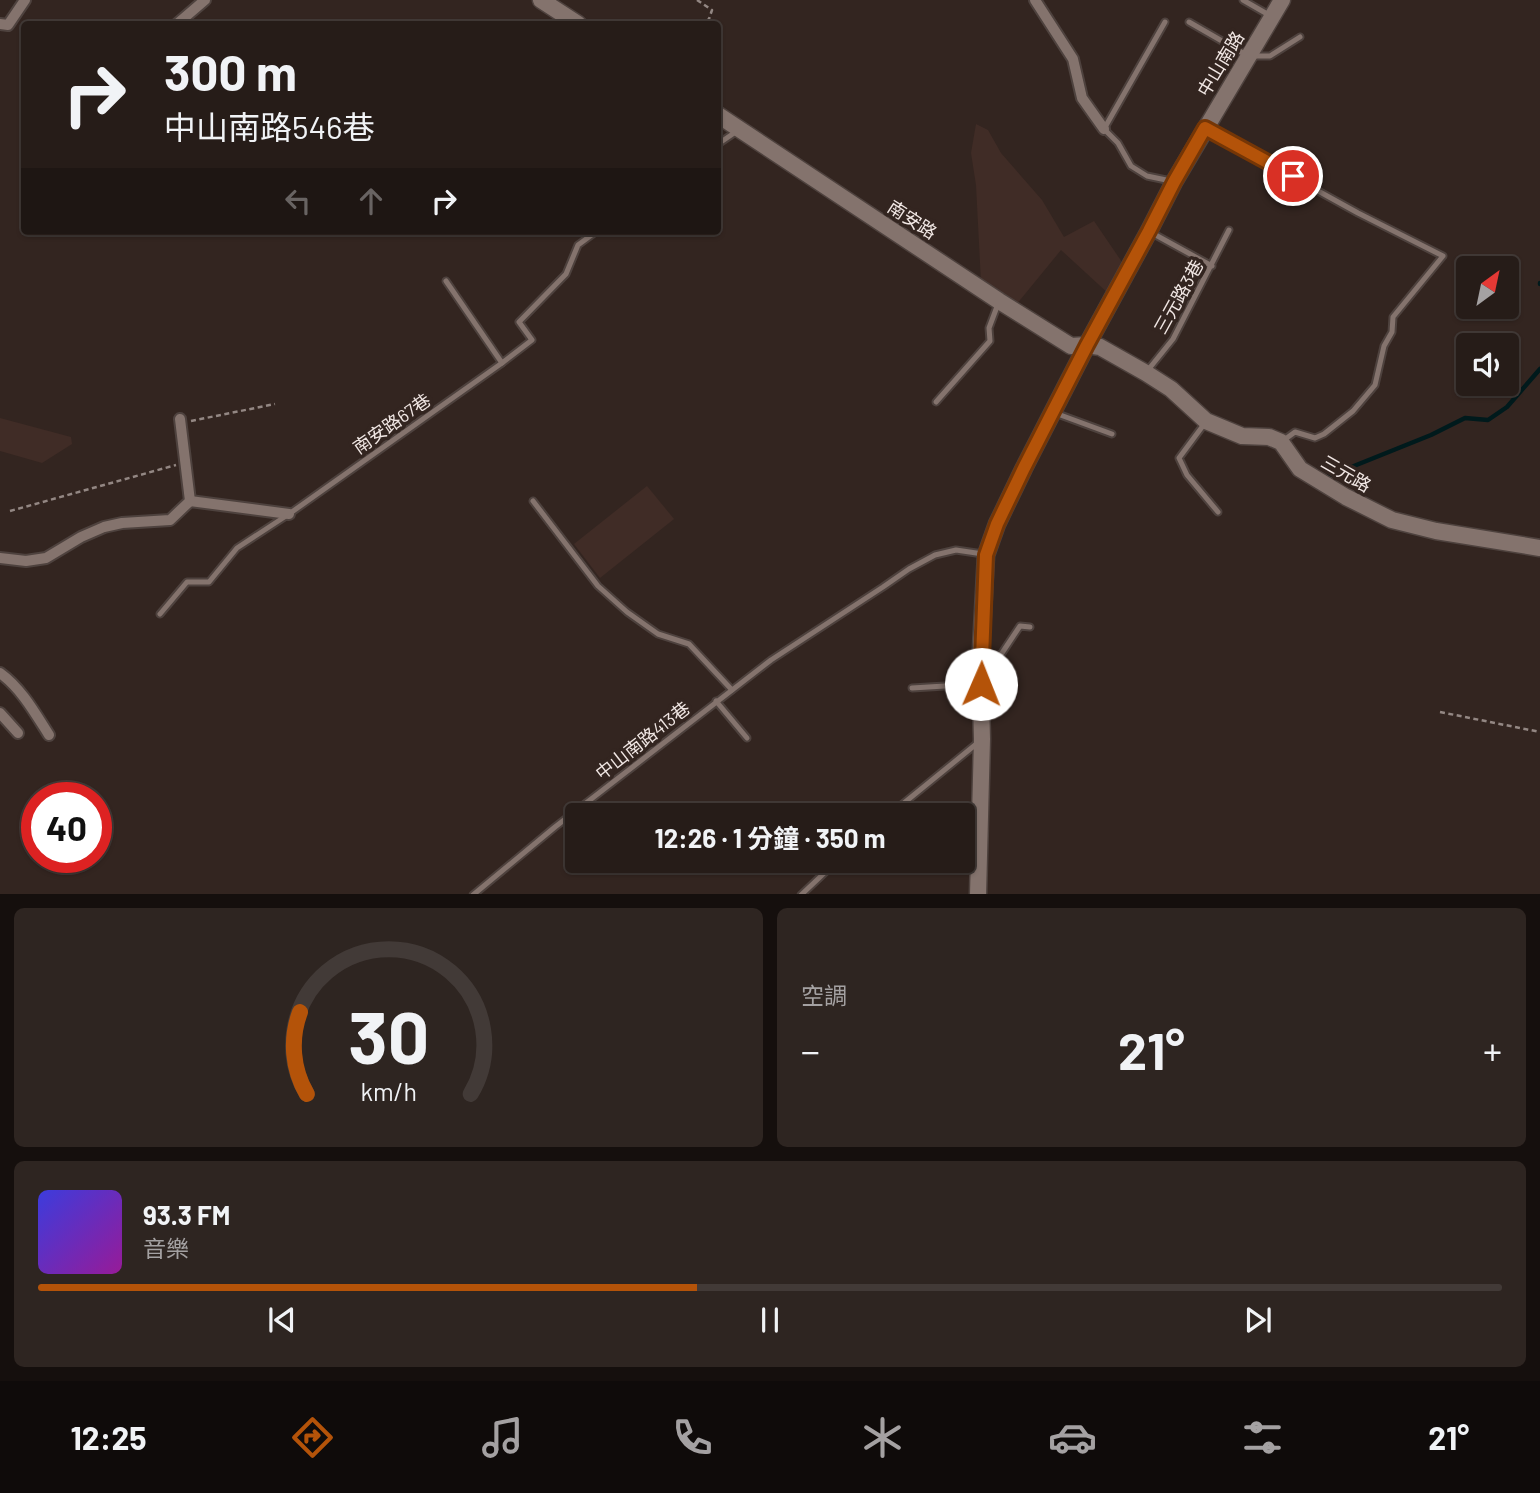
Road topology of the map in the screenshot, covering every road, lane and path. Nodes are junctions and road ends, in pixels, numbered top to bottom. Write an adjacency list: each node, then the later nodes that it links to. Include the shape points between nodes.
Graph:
1 (25, 0): 14 (street, via 8,24)
2 (205, 0): 9 (street)
3 (541, 0): 10 (street)
4 (697, 0): 11 (path, via 712,10)
5 (1035, 0): 20 (street, via 1073,59 1082,98)
6 (1242, 0): 8 (lane)
7 (1282, 0): 8 (street, 中山南路)
8 (1271, 17): 16 (street, 中山南路)
9 (180, 21)
10 (573, 21)
11 (706, 21)
12 (1166, 22): 20 (lane)
13 (1189, 22): 16 (lane)
14 (0, 24)
15 (1300, 37): 16 (lane, via 1270,56)
16 (1248, 56): 18 (street, 中山南路)
17 (721, 117): 19 (street, 南安路)
18 (1205, 128): 22 (street, 中山南路); 38 (lane, via 1443,256 1393,317 1375,385 1353,411 1315,438 1295,432)
19 (740, 129): 21 (lane); 28 (street, 南安路)
20 (1104, 129): 22 (lane, via 1131,166 1147,176)
21 (721, 143)
22 (1174, 182): 24 (street, 中山南路)
23 (1229, 230): 26 (lane, 三元路3巷)
24 (1149, 231): 26 (lane); 29 (street, 中山南路)
25 (592, 235): 30 (lane, 南安路67巷, via 578,245 566,274 519,322 532,340)
26 (1212, 266): 31 (lane, 三元路3巷, via 1173,339)
27 (446, 281): 30 (lane)
28 (999, 301): 29 (street, 南安路, via 1071,346); 32 (lane, via 989,328 990,341)
29 (1087, 345): 31 (street, via 1100,347); 34 (street, 中山南路)
30 (502, 363): 44 (lane, 南安路67巷)
31 (1146, 373): 36 (street)
32 (936, 402)
33 (275, 404): 35 (path)
34 (1052, 412): 37 (lane); 46 (street, 中山南路)
35 (184, 421): 40 (street)
36 (1206, 421): 38 (street, via 1242,436); 43 (lane, via 1179,457 1187,475)
37 (1112, 434)
38 (1281, 442): 45 (street, 三元路, via 1300,469 1392,520)
39 (171, 466): 42 (path)
40 (190, 501): 44 (street); 47 (street, via 170,520 104,527 46,558)
41 (533, 501): 54 (lane, via 598,586 658,635 689,644)
42 (10, 511)
43 (1218, 512)
44 (289, 514): 48 (lane, 南安路67巷, via 237,548 209,582 187,582)
45 (1540, 548)
46 (986, 555): 50 (street, 中山南路); 54 (lane, 中山南路413巷, via 956,550 935,555)
47 (0, 558)
48 (160, 614)
49 (1030, 627): 50 (lane, via 1020,626 1002,653)
50 (980, 667): 52 (street, 中山南路)
51 (0, 673): 60 (street, via 10,680)
52 (981, 684): 53 (lane); 62 (street, 中山南路)
53 (912, 688)
54 (732, 690): 55 (lane, 中山南路413巷)
55 (716, 701): 61 (lane); 65 (lane, 中山南路413巷)
56 (1440, 712): 58 (path)
57 (0, 713): 59 (street)
58 (1540, 732)
59 (18, 733)
60 (49, 735)
61 (747, 738)
62 (982, 739): 63 (lane); 67 (street, 中山南路)
63 (904, 803)
64 (824, 873): 66 (lane)
65 (473, 894)
66 (801, 894)
67 (977, 894)

